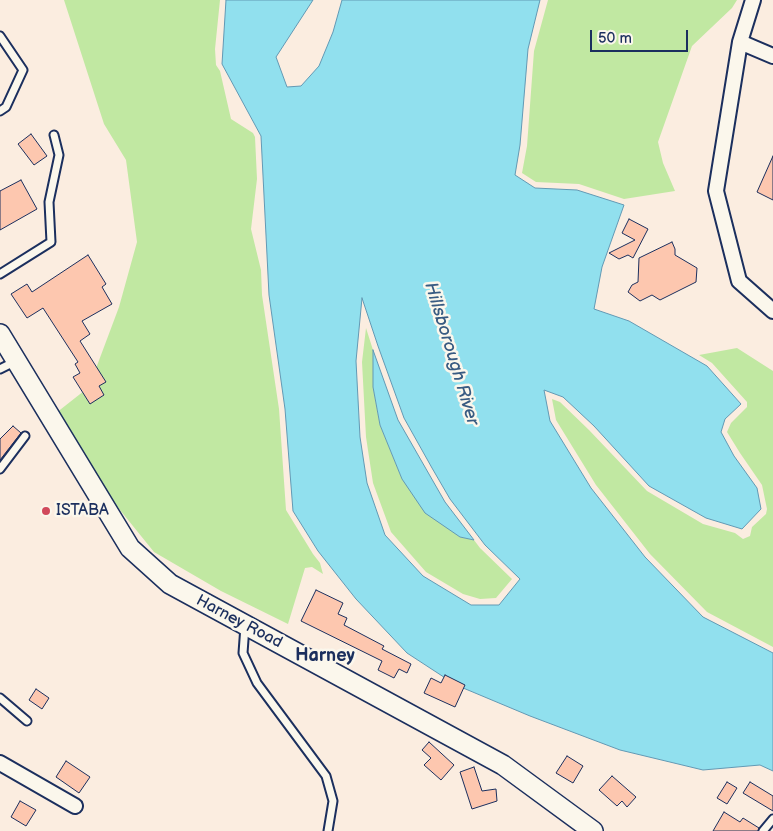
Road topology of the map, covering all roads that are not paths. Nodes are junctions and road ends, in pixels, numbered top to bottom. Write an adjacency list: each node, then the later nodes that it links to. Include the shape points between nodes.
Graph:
1 (753, 0): 3 (street)
2 (0, 36): 5 (lane, via 23,70 6,107)
3 (740, 42): 4 (street); 8 (street, via 716,191 738,281)
4 (773, 56)
5 (0, 111)
6 (54, 135): 7 (lane, via 58,155 49,202 51,242)
7 (0, 274)
8 (773, 311)
9 (0, 334): 10 (street, Harney Road)
10 (8, 365): 13 (street, Harney Road, via 130,548 170,584)
11 (25, 436): 12 (lane)
12 (0, 469)
13 (245, 625): 19 (lane, via 243,653 258,683 326,776 333,801); 20 (street, Harney Road, via 503,765)
14 (1, 702): 15 (lane)
15 (27, 721)
16 (0, 763): 17 (street)
17 (75, 806)
18 (773, 819): 21 (lane)
19 (328, 831)
20 (593, 831)
21 (763, 831)

